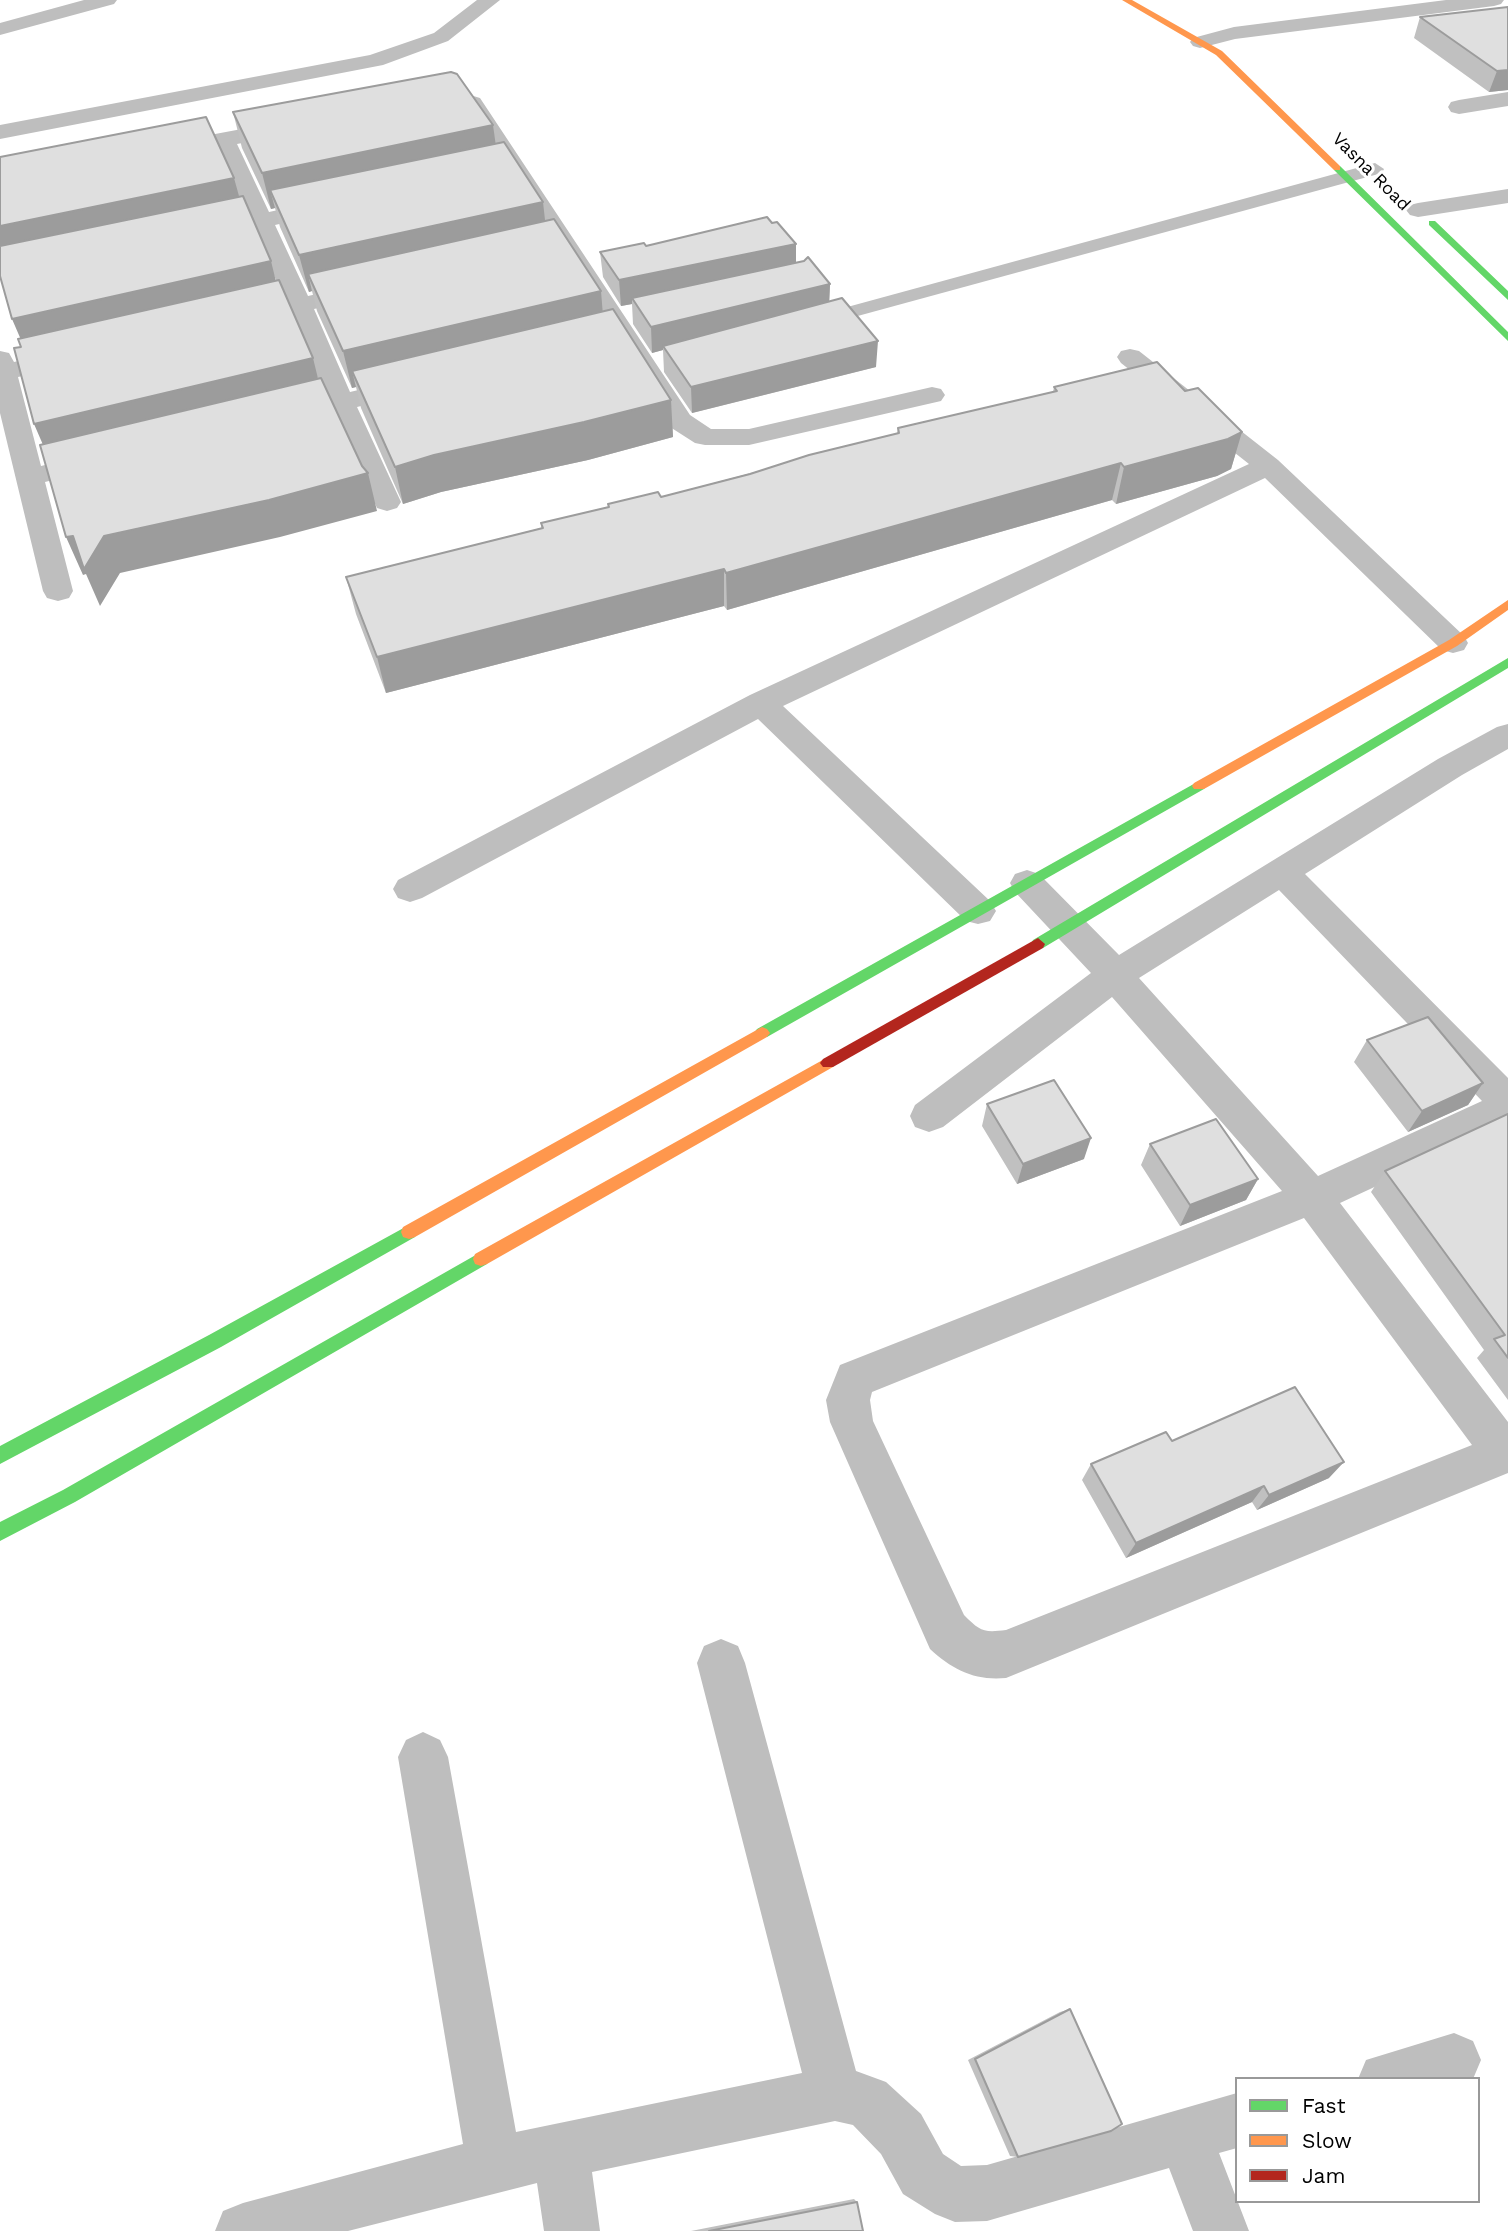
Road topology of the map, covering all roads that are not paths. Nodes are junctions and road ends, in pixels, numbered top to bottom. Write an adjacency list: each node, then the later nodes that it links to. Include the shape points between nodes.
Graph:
1 (107, 0): 6 (street)
2 (491, 0): 14 (street, via 441,37 375,60)
3 (1126, 0): 8 (street, Vasna Road)
4 (1494, 0): 7 (street)
5 (1210, 20): 7 (street)
6 (0, 29)
7 (1234, 33): 8 (street); 9 (street)
8 (1199, 41): 20 (street, Vasna Road, via 1234,65)
9 (1252, 48)
10 (438, 98): 17 (street, via 472,103)
11 (1508, 99): 12 (street)
12 (1460, 107)
13 (317, 122): 15 (street)
14 (0, 132)
15 (224, 140): 16 (street); 24 (street)
16 (145, 155)
17 (516, 167): 19 (street); 27 (street)
18 (1375, 169): 20 (lane)
19 (490, 172)
20 (1349, 176): 32 (lane); 36 (street, Vasna Road)
21 (1508, 196): 23 (street)
22 (357, 201): 24 (street)
23 (1414, 206): 30 (street, Vasna Road)
24 (264, 220): 25 (street); 31 (street)
25 (185, 237)
26 (539, 250): 27 (street)
27 (571, 253): 28 (street); 33 (street)
28 (603, 256)
29 (393, 284): 31 (street)
30 (1508, 297)
31 (300, 305): 34 (street); 45 (street)
32 (825, 319): 35 (street)
33 (624, 321): 37 (street); 42 (street)
34 (219, 324)
35 (799, 326)
36 (1508, 338)
37 (595, 340)
38 (97, 351): 41 (street)
39 (1130, 357): 48 (street)
40 (670, 360): 42 (street)
41 (1, 365): 49 (street)
42 (644, 366): 44 (street, via 680,421 705,436 749,437)
43 (433, 380): 45 (street)
44 (932, 395)
45 (339, 402): 46 (street); 50 (street)
46 (258, 422)
47 (123, 454): 49 (street)
48 (1268, 466): 53 (street); 55 (street)
49 (29, 477): 51 (street)
50 (387, 502)
51 (58, 591)
52 (1508, 604): 53 (street)
53 (1453, 643): 58 (street)
54 (1508, 662): 61 (street)
55 (761, 703): 59 (street); 60 (street)
56 (1508, 734): 57 (street)
57 (1282, 872): 62 (street); 63 (street)
58 (1027, 883): 60 (street); 61 (street)
59 (410, 889)
60 (978, 911): 67 (street, via 215,1341)
61 (1070, 925): 62 (street); 68 (street, via 69,1496)
62 (1114, 976): 64 (street); 65 (street)
63 (1508, 1105): 65 (street)
64 (929, 1116)
65 (1312, 1197): 66 (street); 66 (street, via 855,1379 848,1400 852,1422 947,1632 982,1657 1006,1654)
66 (1507, 1453)
67 (0, 1455)
68 (0, 1531)
69 (721, 1663): 73 (street)
70 (423, 1757): 77 (street)
71 (1454, 2060): 72 (street)
72 (1392, 2077)
73 (835, 2094): 75 (street, via 867,2101 901,2134 923,2174 954,2194 986,2193); 76 (street)
74 (1235, 2121): 75 (street)
75 (1184, 2135): 80 (street)
76 (561, 2152): 77 (street); 79 (street)
77 (495, 2164): 78 (street)
78 (243, 2231)
79 (572, 2231)
80 (1221, 2231)

